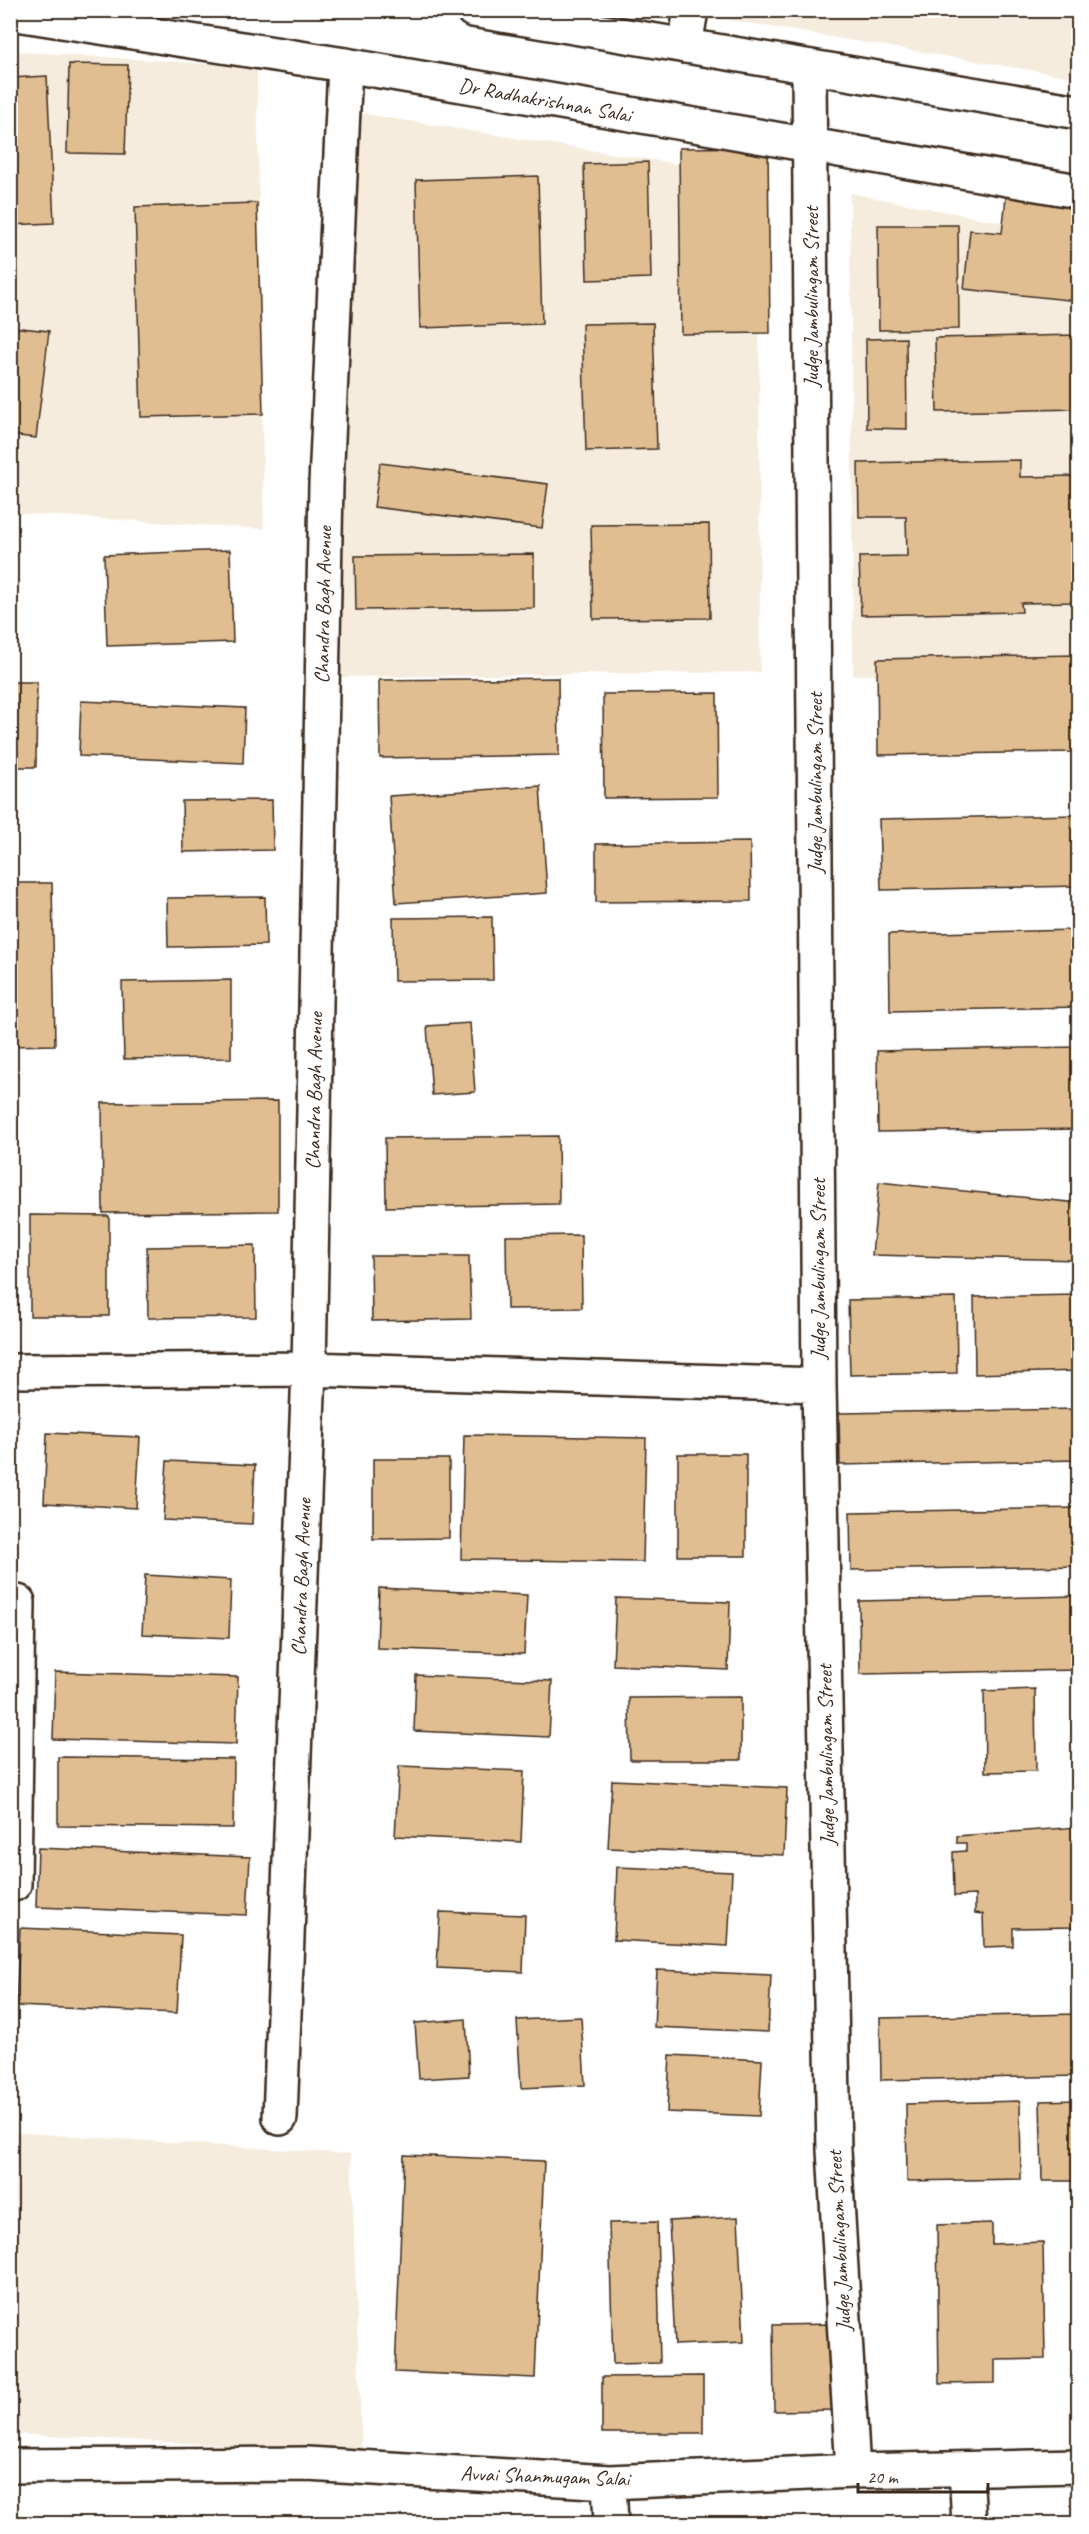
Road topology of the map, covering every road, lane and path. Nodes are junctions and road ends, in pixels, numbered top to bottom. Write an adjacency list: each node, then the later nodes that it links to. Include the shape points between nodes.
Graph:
1 (691, 10): 4 (street)
2 (484, 11): 4 (street)
3 (10, 13): 5 (street, Dr Radhakrishnan Salai)
4 (685, 46): 6 (street)
5 (345, 65): 8 (street, Dr Radhakrishnan Salai); 10 (street, Chandra Bagh Avenue, via 326,484)
6 (809, 67): 7 (street); 8 (street, Judge Jambulingam Street)
7 (1078, 112)
8 (809, 145): 9 (street, Dr Radhakrishnan Salai); 12 (street, Judge Jambulingam Street)
9 (1078, 191)
10 (309, 1369): 11 (street); 12 (street); 16 (street, Chandra Bagh Avenue)
11 (10, 1371)
12 (819, 1385): 20 (street, Judge Jambulingam Street, via 834,2150)
13 (10, 1601): 14 (street, via 18,1602)
14 (13, 1747): 15 (street, via 14,1884)
15 (10, 1884)
16 (280, 2118)
17 (10, 2466): 21 (street, Avvai Shanmugam Salai, via 307,2464)
18 (1078, 2466): 19 (street, Avvai Shanmugam Salai)
19 (966, 2469): 20 (street, Avvai Shanmugam Salai); 23 (street)
20 (853, 2471): 21 (street, Avvai Shanmugam Salai)
21 (609, 2482): 22 (street)
22 (611, 2523)
23 (969, 2523)

